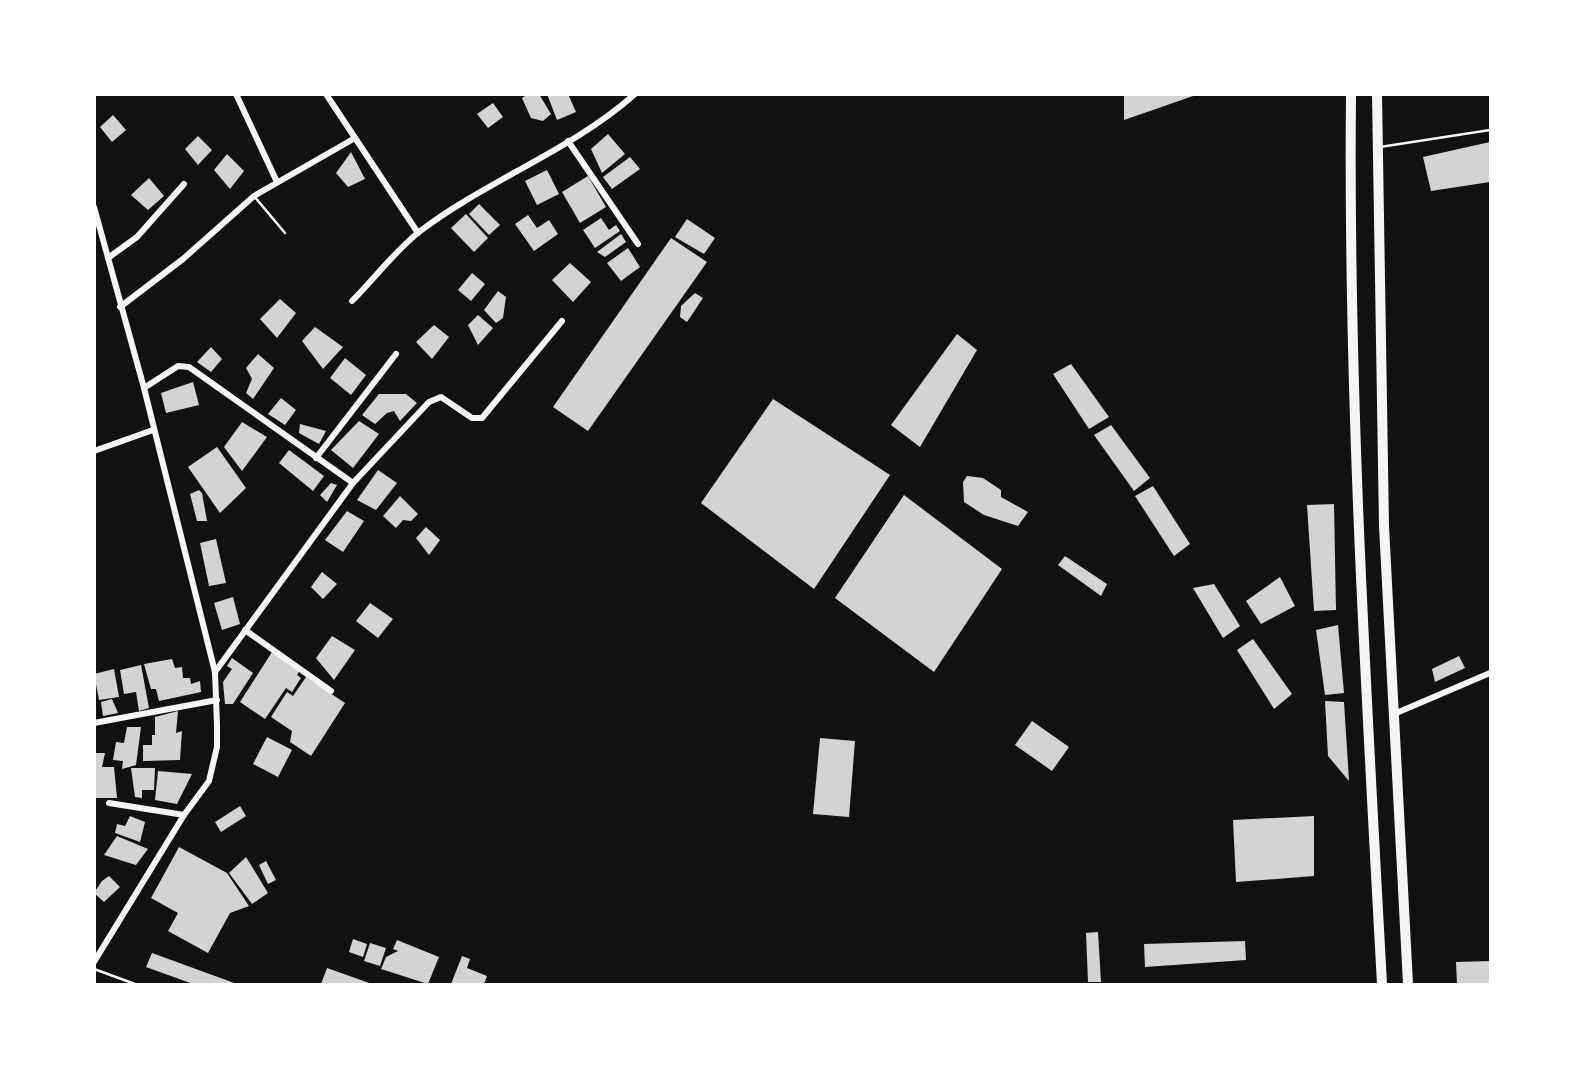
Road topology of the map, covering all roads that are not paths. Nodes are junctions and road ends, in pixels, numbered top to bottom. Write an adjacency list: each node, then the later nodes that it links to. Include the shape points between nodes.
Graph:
1 (236, 94): 10 (street)
2 (326, 94): 7 (street)
3 (635, 94): 8 (street, via 617,111)
4 (1351, 94): 39 (highway, via 1358,527)
5 (1377, 94): 9 (highway)
6 (1490, 130): 9 (lane)
7 (355, 138): 10 (street); 15 (street)
8 (568, 141): 15 (street); 16 (street)
9 (1377, 148): 32 (highway)
10 (277, 182): 12 (street)
11 (184, 184): 17 (street, via 137,237)
12 (254, 196): 14 (lane); 19 (street)
13 (94, 207): 17 (street)
14 (285, 233)
15 (418, 233): 18 (street)
16 (638, 244)
17 (108, 258): 19 (street)
18 (352, 301)
19 (120, 307): 22 (street)
20 (562, 321): 26 (street, via 482,418 472,418 444,398 433,399)
21 (396, 354): 25 (street)
22 (145, 388): 23 (street); 25 (street, via 178,366 189,367)
23 (153, 430): 24 (street); 28 (street)
24 (94, 451)
25 (316, 457): 26 (street)
26 (353, 483): 27 (street)
27 (245, 630): 28 (street); 30 (street)
28 (215, 672): 31 (street)
29 (1490, 673): 32 (street)
30 (331, 691)
31 (217, 700): 33 (street); 35 (street, via 217,747 209,781)
32 (1392, 715): 40 (highway)
33 (94, 723)
34 (109, 803): 35 (street)
35 (184, 815): 36 (street)
36 (94, 962)
37 (94, 970): 38 (lane)
38 (135, 985)
39 (1382, 985)
40 (1408, 985)

